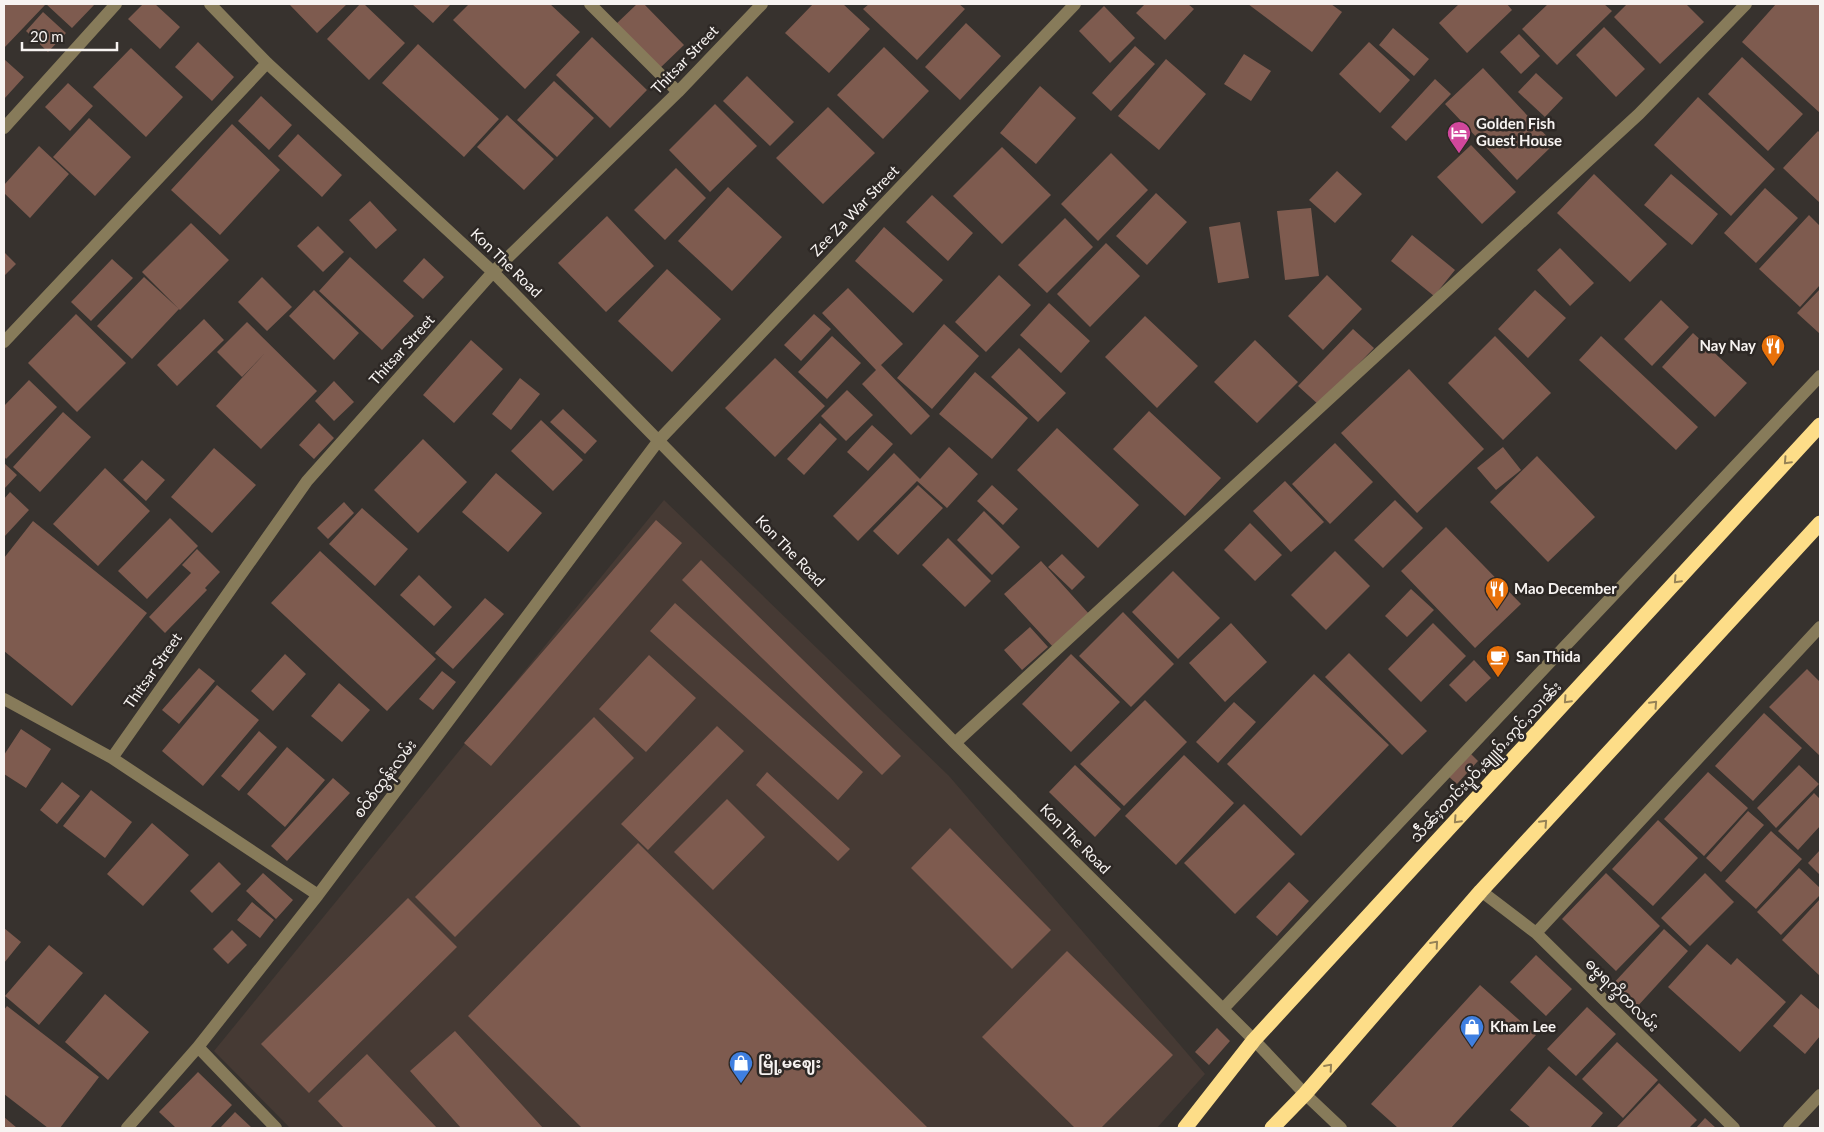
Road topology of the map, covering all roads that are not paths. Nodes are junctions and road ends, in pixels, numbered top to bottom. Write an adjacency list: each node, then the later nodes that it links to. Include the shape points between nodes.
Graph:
1 (116, 4): 9 (street)
2 (210, 4): 7 (street, Kon The Road)
3 (590, 4): 8 (street)
4 (762, 4): 8 (street, Thitsar Street)
5 (1075, 4): 14 (street, Zee Za War Street)
6 (1746, 4): 18 (street, via 1639,114)
7 (267, 63): 10 (street, Kon The Road); 11 (street)
8 (678, 92): 10 (street, Thitsar Street)
9 (4, 128)
10 (494, 272): 14 (street, Kon The Road); 19 (street, Thitsar Street, via 307,481)
11 (4, 342)
12 (1820, 376): 23 (street)
13 (1820, 425): 24 (highway, သဵႅၼ်ႈတၢင်းပူဝ်ႇၶျူၵ်ႉဢွင်ႇသၢၼ်း, one-way to 24)
14 (659, 440): 18 (street, Kon The Road); 21 (street, စဝ်စံထွန်းလမ်း)
15 (1820, 523): 20 (highway, one-way to 15)
16 (1820, 627): 22 (street)
17 (4, 699): 19 (street)
18 (955, 743): 23 (street, Kon The Road)
19 (112, 758): 21 (street)
20 (1481, 891): 22 (street, ဓမ္မရက္ခိတလမ်း); 26 (highway, one-way to 20)
21 (318, 895): 25 (street, စဝ်စံထွန်းလမ်း)
22 (1536, 933): 33 (street, ဓမ္မရက္ခိတလမ်း)
23 (1223, 1009): 24 (street, Kon The Road)
24 (1254, 1040): 26 (street, Kon The Road); 30 (highway, သဵႅၼ်ႈတၢင်းပူဝ်ႇၶျူၵ်ႉဢွင်ႇသၢၼ်း)
25 (198, 1047): 28 (street, စဝ်စံထွန်းလမ်း); 29 (street)
26 (1305, 1094): 31 (highway); 32 (street, Kon The Road)
27 (1820, 1095): 34 (street)
28 (127, 1128)
29 (276, 1128)
30 (1185, 1128)
31 (1272, 1128)
32 (1341, 1128)
33 (1734, 1128)
34 (1789, 1128)

